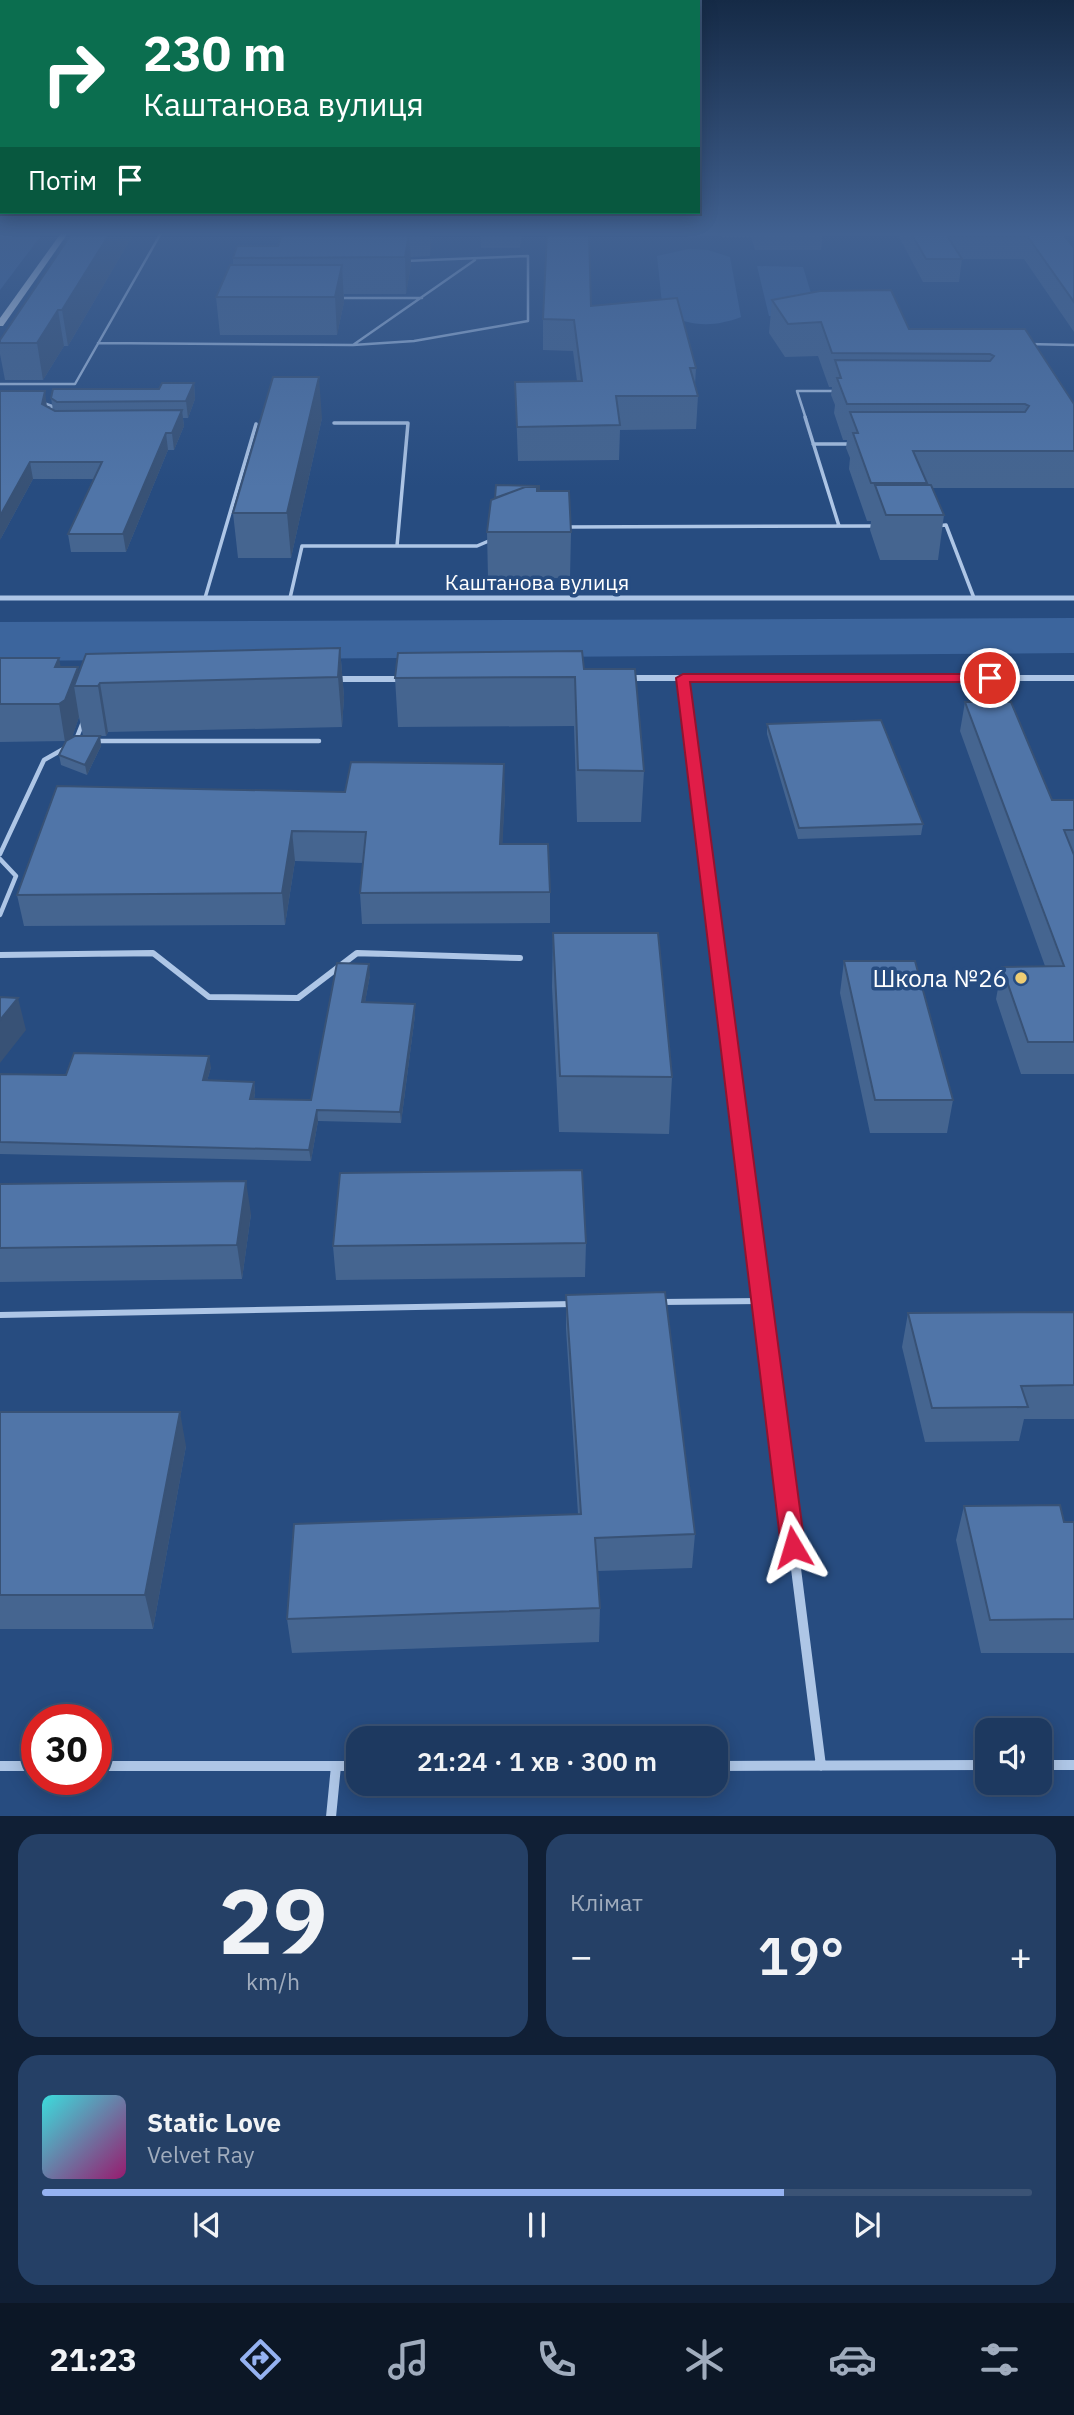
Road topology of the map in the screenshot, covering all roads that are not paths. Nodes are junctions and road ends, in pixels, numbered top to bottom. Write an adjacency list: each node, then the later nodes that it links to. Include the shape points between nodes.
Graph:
1 (112, 318): 4 (lane)
2 (393, 318): 6 (lane)
3 (528, 318): 6 (lane, via 414,341)
4 (98, 343): 6 (lane); 8 (lane, via 75,384)
5 (1020, 344): 7 (lane)
6 (353, 345)
7 (1074, 345)
8 (0, 384)
9 (851, 391): 14 (lane, via 797,391)
10 (28, 402): 11 (lane, via 49,403)
11 (50, 421)
12 (334, 423): 21 (lane, via 408,423)
13 (256, 424): 23 (lane)
14 (813, 444): 15 (lane); 16 (lane)
15 (855, 444)
16 (839, 526): 17 (lane); 19 (lane)
17 (879, 526)
18 (933, 526): 25 (lane, via 946,526)
19 (552, 527)
20 (501, 537): 21 (lane, via 478,546)
21 (397, 546): 24 (lane, via 302,546)
22 (0, 598): 23 (street, Каштанова вулиця)
23 (205, 598): 24 (street, Каштанова вулиця)
24 (290, 598): 25 (street, Каштанова вулиця)
25 (974, 598): 26 (street, Каштанова вулиця)
26 (1074, 598)
27 (613, 678): 28 (street)
28 (683, 678): 29 (street); 39 (street)
29 (1074, 678)
30 (321, 679): 31 (street)
31 (404, 679)
32 (85, 716): 33 (lane)
33 (76, 741): 34 (lane); 35 (lane, via 44,760)
34 (319, 741)
35 (0, 856): 36 (lane, via 16,876)
36 (0, 915)
37 (0, 955): 38 (lane, via 153,953 209,997 286,998 298,998 357,953)
38 (520, 958)
39 (762, 1301): 40 (lane); 52 (street)
40 (651, 1303)
41 (582, 1304): 42 (lane)
42 (0, 1315)
43 (975, 1765): 52 (street)
44 (1052, 1765): 45 (street)
45 (1074, 1765)
46 (0, 1766): 47 (street)
47 (21, 1766)
48 (112, 1766): 49 (street)
49 (336, 1766): 50 (street); 53 (street)
50 (346, 1766)
51 (728, 1766): 52 (street)
52 (821, 1766)
53 (331, 1816)

